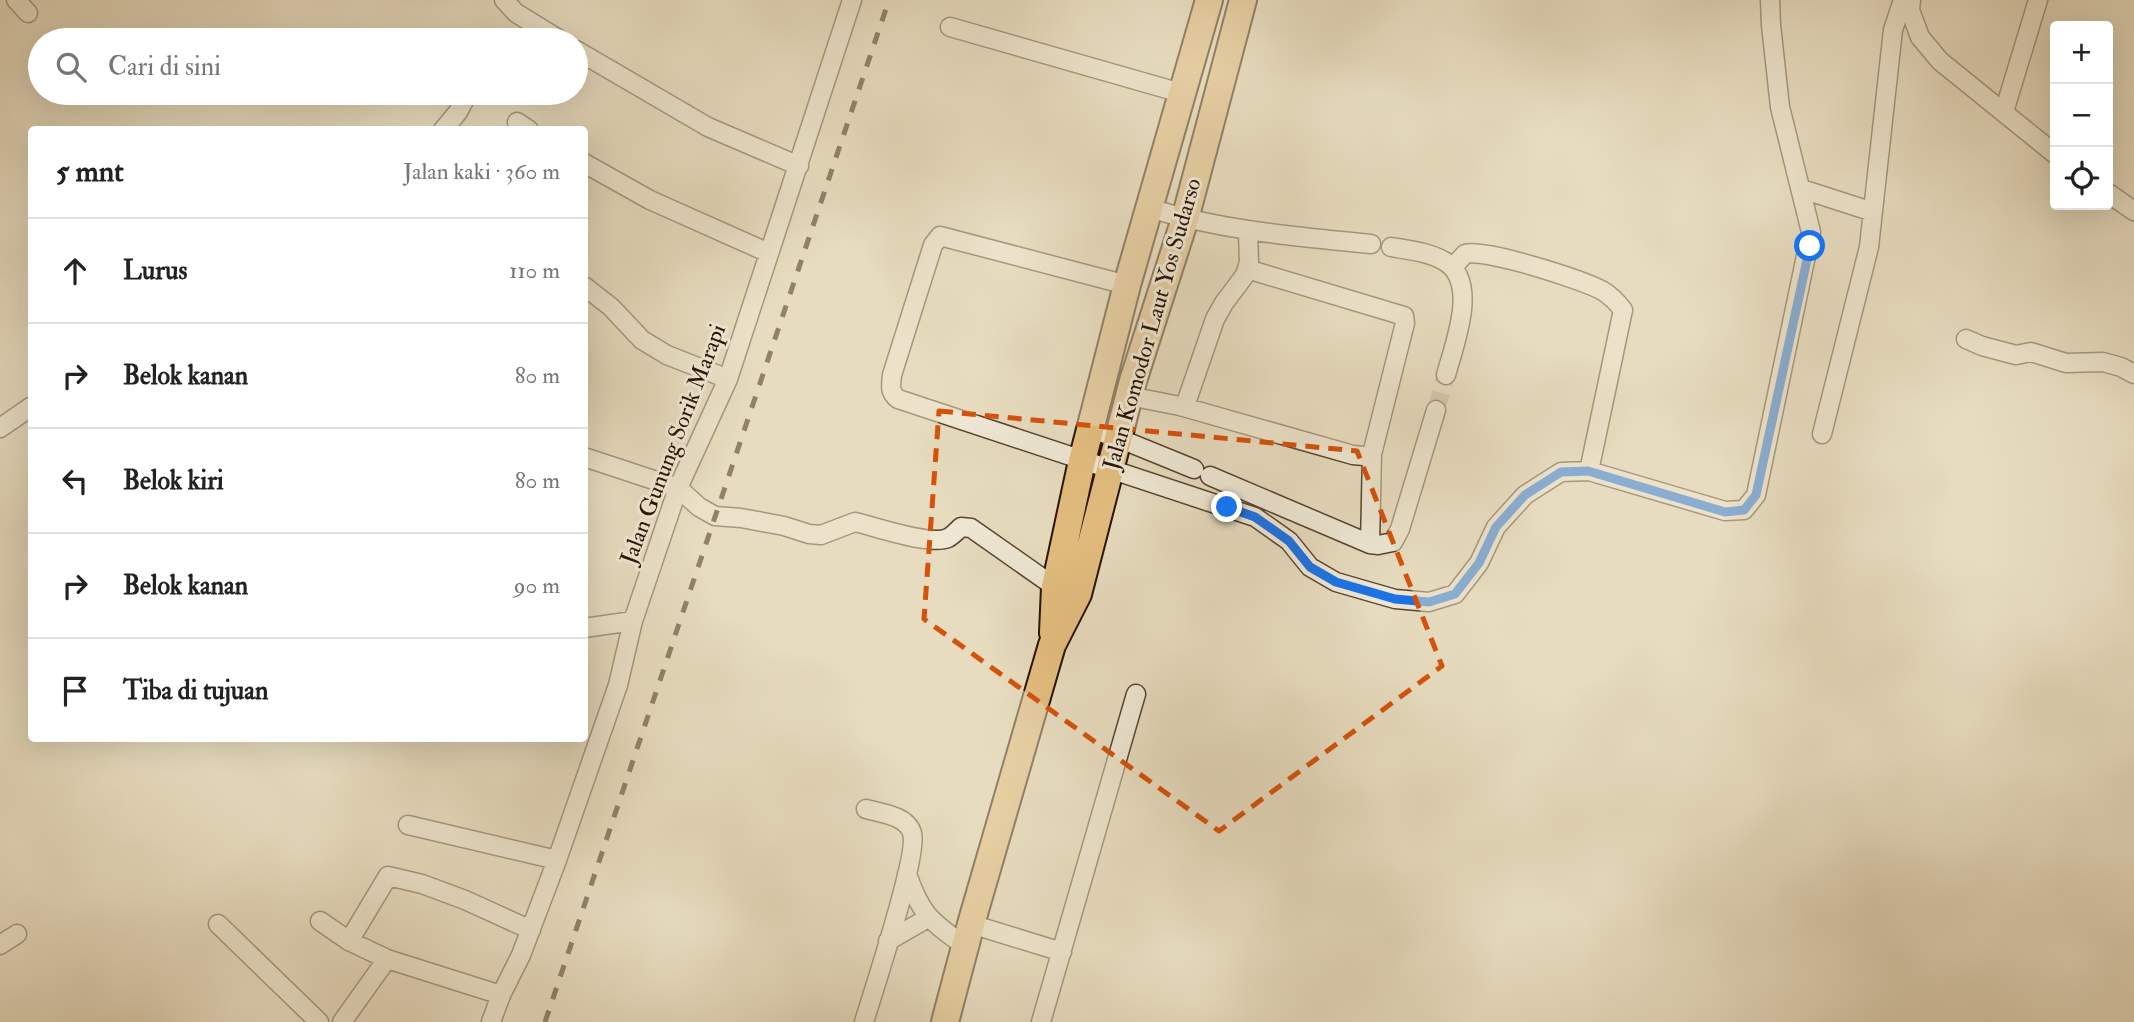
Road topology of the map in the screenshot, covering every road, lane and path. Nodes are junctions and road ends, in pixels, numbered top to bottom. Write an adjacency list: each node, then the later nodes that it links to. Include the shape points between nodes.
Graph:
1 (852, 0): 18 (street, Jalan Gunung Sorik Marapi)
2 (1209, 0): 12 (highway, Jalan Komodor Laut Yos Sudarso)
3 (1243, 0): 24 (highway, Jalan Komodor Laut Yos Sudarso)
4 (1770, 0): 19 (street, via 1780,107)
5 (1903, 0): 23 (street, via 1893,30)
6 (1911, 0): 14 (street, via 1920,37 1940,61)
7 (2038, 0): 14 (street)
8 (509, 3): 10 (street)
9 (950, 27): 12 (street)
10 (529, 28)
11 (588, 57): 18 (street, via 708,127)
12 (1181, 93): 21 (highway, Jalan Komodor Laut Yos Sudarso)
13 (462, 105): 15 (street)
14 (2004, 112): 16 (street)
15 (446, 126)
16 (2050, 150)
17 (588, 165): 28 (street, via 650,200)
18 (799, 166): 28 (street, Jalan Gunung Sorik Marapi)
19 (1802, 189): 23 (street); 49 (street, via 1810,246 1756,495 1750,505 1725,512)
20 (2113, 196): 22 (street)
21 (1149, 208): 24 (street); 31 (highway, Jalan Komodor Laut Yos Sudarso)
22 (2134, 211)
23 (1872, 212): 43 (street, via 1869,247)
24 (1185, 219): 25 (street); 37 (highway, Jalan Komodor Laut Yos Sudarso)
25 (1248, 232): 26 (street); 30 (street)
26 (1371, 244)
27 (1391, 247): 29 (street, via 1430,255)
28 (769, 253): 36 (street, Jalan Gunung Sorik Marapi)
29 (1453, 267): 35 (street, via 1463,309); 49 (street, via 1470,252 1533,266 1588,284 1616,300 1623,310)
30 (1247, 270): 38 (street, via 1215,319 1186,402); 45 (street, via 1404,316)
31 (1128, 285): 42 (highway, Jalan Komodor Laut Yos Sudarso); 47 (street, via 940,236 933,245 892,375 890,389 898,399)
32 (588, 289): 36 (street, via 642,340)
33 (1966, 340): 34 (street, via 2015,355 2031,352 2066,363 2103,362)
34 (2134, 374)
35 (1446, 375)
36 (728, 379): 50 (street, Jalan Gunung Sorik Marapi)
37 (1129, 396): 38 (street); 44 (highway, Jalan Komodor Laut Yos Sudarso)
38 (1180, 406): 45 (street, via 1353,455)
39 (28, 409): 41 (street)
40 (1436, 410): 51 (street, via 1397,536 1386,544)
41 (0, 428)
42 (1090, 429): 44 (street); 47 (highway, Jalan Komodor Laut Yos Sudarso)
43 (1822, 434)
44 (1118, 438): 48 (highway, Jalan Komodor Laut Yos Sudarso); 51 (street)
45 (1372, 454): 51 (street)
46 (588, 458): 50 (street)
47 (1082, 461): 48 (street); 52 (highway, Jalan Komodor Laut Yos Sudarso)
48 (1110, 468): 49 (street, via 1255,517 1289,541 1310,567 1336,582 1395,599 1429,602 1455,594 1479,563 1496,527 1525,495 1561,472); 52 (highway, Jalan Komodor Laut Yos Sudarso)
49 (1588, 471)
50 (678, 488): 52 (street, via 715,516 809,534 829,533 855,522 939,540 961,527 971,528); 53 (street, Jalan Gunung Sorik Marapi)
51 (1370, 544)
52 (1067, 590): 65 (highway, Jalan Komodor Laut Yos Sudarso)
53 (633, 621): 54 (street); 58 (street, Jalan Gunung Sorik Marapi, via 618,685)
54 (588, 627)
55 (1136, 694): 69 (street)
56 (866, 809): 59 (street, via 906,823 913,835)
57 (408, 825): 58 (street)
58 (557, 860): 63 (street, Jalan Gunung Sorik Marapi)
59 (907, 874): 60 (street); 67 (street)
60 (928, 918): 65 (street); 67 (street)
61 (320, 921): 66 (street)
62 (218, 924): 72 (street)
63 (531, 930): 66 (street, via 465,900 388,876); 71 (street, Jalan Gunung Sorik Marapi)
64 (17, 934): 68 (street)
65 (968, 936): 69 (street); 76 (highway, Jalan Komodor Laut Yos Sudarso)
66 (349, 941): 70 (street)
67 (888, 942): 75 (street)
68 (0, 945)
69 (1062, 952): 77 (street)
70 (387, 959): 71 (street); 73 (street)
71 (501, 995): 74 (street, Jalan Gunung Sorik Marapi)
72 (319, 1022)
73 (342, 1022)
74 (491, 1022)
75 (864, 1022)
76 (945, 1022)
77 (1041, 1022)

